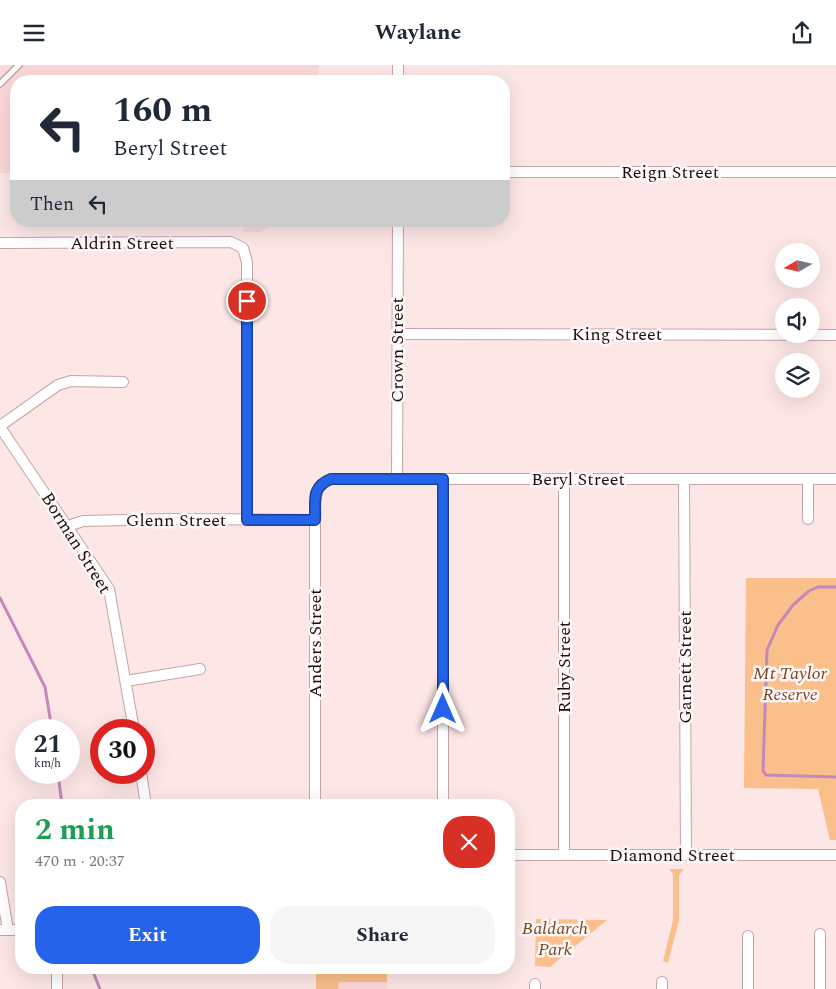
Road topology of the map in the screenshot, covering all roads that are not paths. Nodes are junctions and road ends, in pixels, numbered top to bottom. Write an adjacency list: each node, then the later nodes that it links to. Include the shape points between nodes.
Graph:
1 (18, 65): 2 (lane)
2 (0, 84)
3 (510, 172): 4 (street, Reign Street)
4 (836, 172)
5 (398, 227): 7 (street, Crown Street)
6 (0, 243): 19 (street, Aldrin Street, via 231,243 243,248 247,262)
7 (398, 334): 8 (street, King Street); 11 (street, Crown Street)
8 (836, 335)
9 (123, 382): 10 (street, via 71,381 58,385)
10 (0, 426): 21 (street, Borman Street)
11 (398, 479): 12 (street, Beryl Street); 17 (street, Beryl Street, via 331,479)
12 (443, 479): 13 (street, Beryl Street); 28 (street)
13 (564, 479): 14 (street, Beryl Street); 30 (street, Ruby Street)
14 (684, 479): 15 (street, Beryl Street); 31 (street, Garnett Street)
15 (808, 479): 16 (street, Beryl Street); 18 (street)
16 (836, 479)
17 (321, 483): 20 (street, Anders Street, via 316,490)
18 (808, 519)
19 (247, 520): 20 (street, Glenn Street); 21 (street, Glenn Street, via 82,521)
20 (315, 520): 27 (street, Anders Street)
21 (68, 526): 23 (street, Borman Street, via 109,589)
22 (200, 669): 23 (street)
23 (126, 681): 24 (street, Borman Street)
24 (132, 719)
25 (143, 784): 26 (street)
26 (145, 799)
27 (315, 799)
28 (443, 799)
29 (515, 855): 30 (street, Diamond Street)
30 (564, 855): 31 (street, Diamond Street)
31 (686, 855): 32 (street, Diamond Street)
32 (836, 855)
33 (0, 882): 34 (street)
34 (4, 930)
35 (820, 934): 40 (street)
36 (748, 936): 39 (street)
37 (58, 974): 38 (street)
38 (57, 989)
39 (748, 989)
40 (820, 989)

